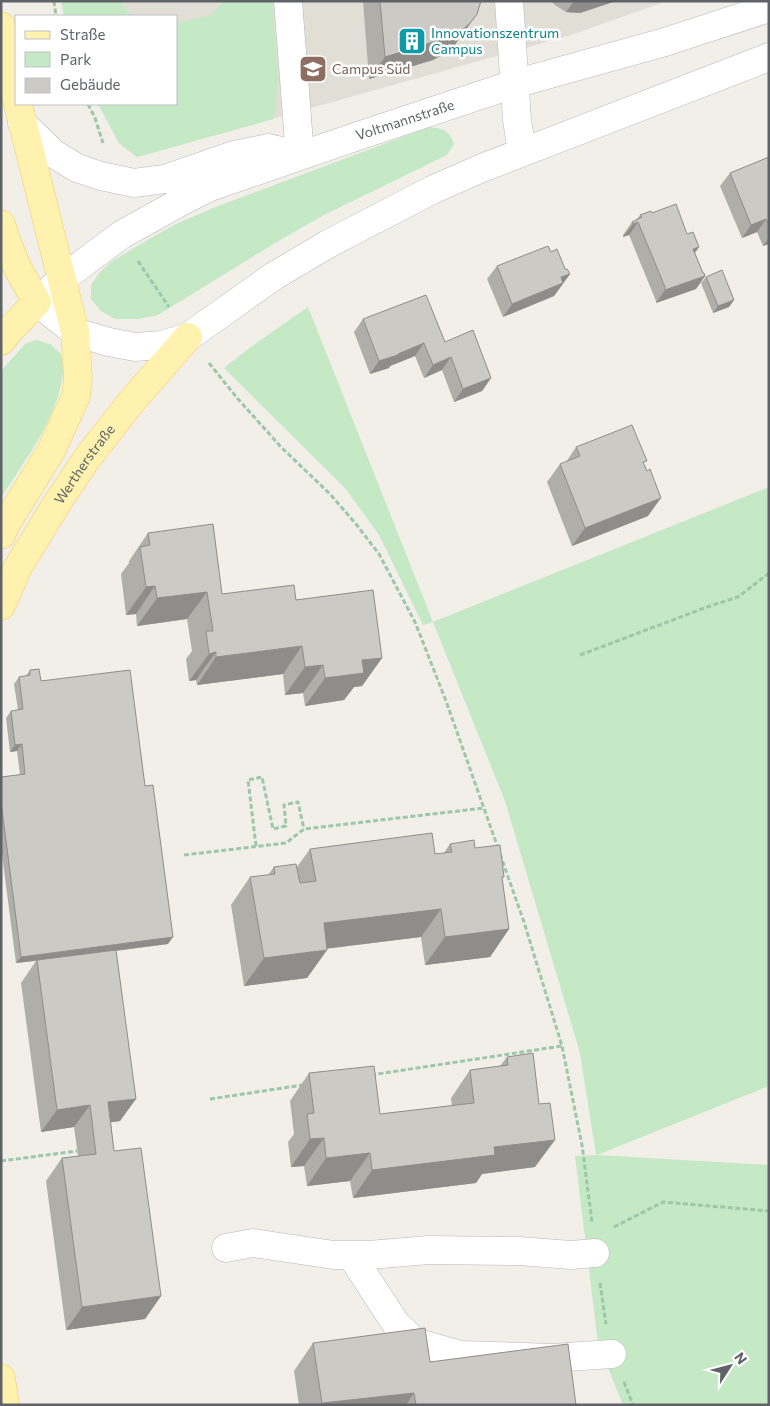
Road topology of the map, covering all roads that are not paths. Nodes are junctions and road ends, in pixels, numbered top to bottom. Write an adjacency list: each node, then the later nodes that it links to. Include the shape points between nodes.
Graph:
1 (288, 1): 10 (street)
2 (509, 1): 6 (street)
3 (769, 8): 6 (street, Voltmannstraße, via 665,42)
4 (1, 26): 7 (main road)
5 (769, 58): 9 (street)
6 (514, 84): 9 (street); 10 (street, Voltmannstraße)
7 (15, 94)
8 (18, 108): 10 (street, via 54,154 77,168 134,183 165,179 234,155 269,148); 12 (main road)
9 (522, 152): 15 (street, via 432,190 328,244 274,276)
10 (300, 156): 12 (street, Voltmannstraße, via 182,200 121,235)
11 (1, 224): 13 (main road, via 18,269)
12 (62, 279): 13 (street); 14 (main road)
13 (37, 302): 14 (street); 16 (main road)
14 (75, 332): 15 (street, via 135,346 162,345); 17 (main road, via 76,396 51,451)
15 (188, 337): 18 (main road, Wertherstraße, via 88,457 18,567)
16 (1, 341)
17 (1, 535)
18 (1, 606)
19 (594, 1245): 21 (street, via 571,1255 429,1250)
20 (226, 1248): 21 (street, via 253,1244)
21 (351, 1255): 22 (street, via 396,1324 415,1342 460,1355 553,1358)
22 (612, 1354)
23 (1, 1378): 24 (main road)
24 (5, 1405)

